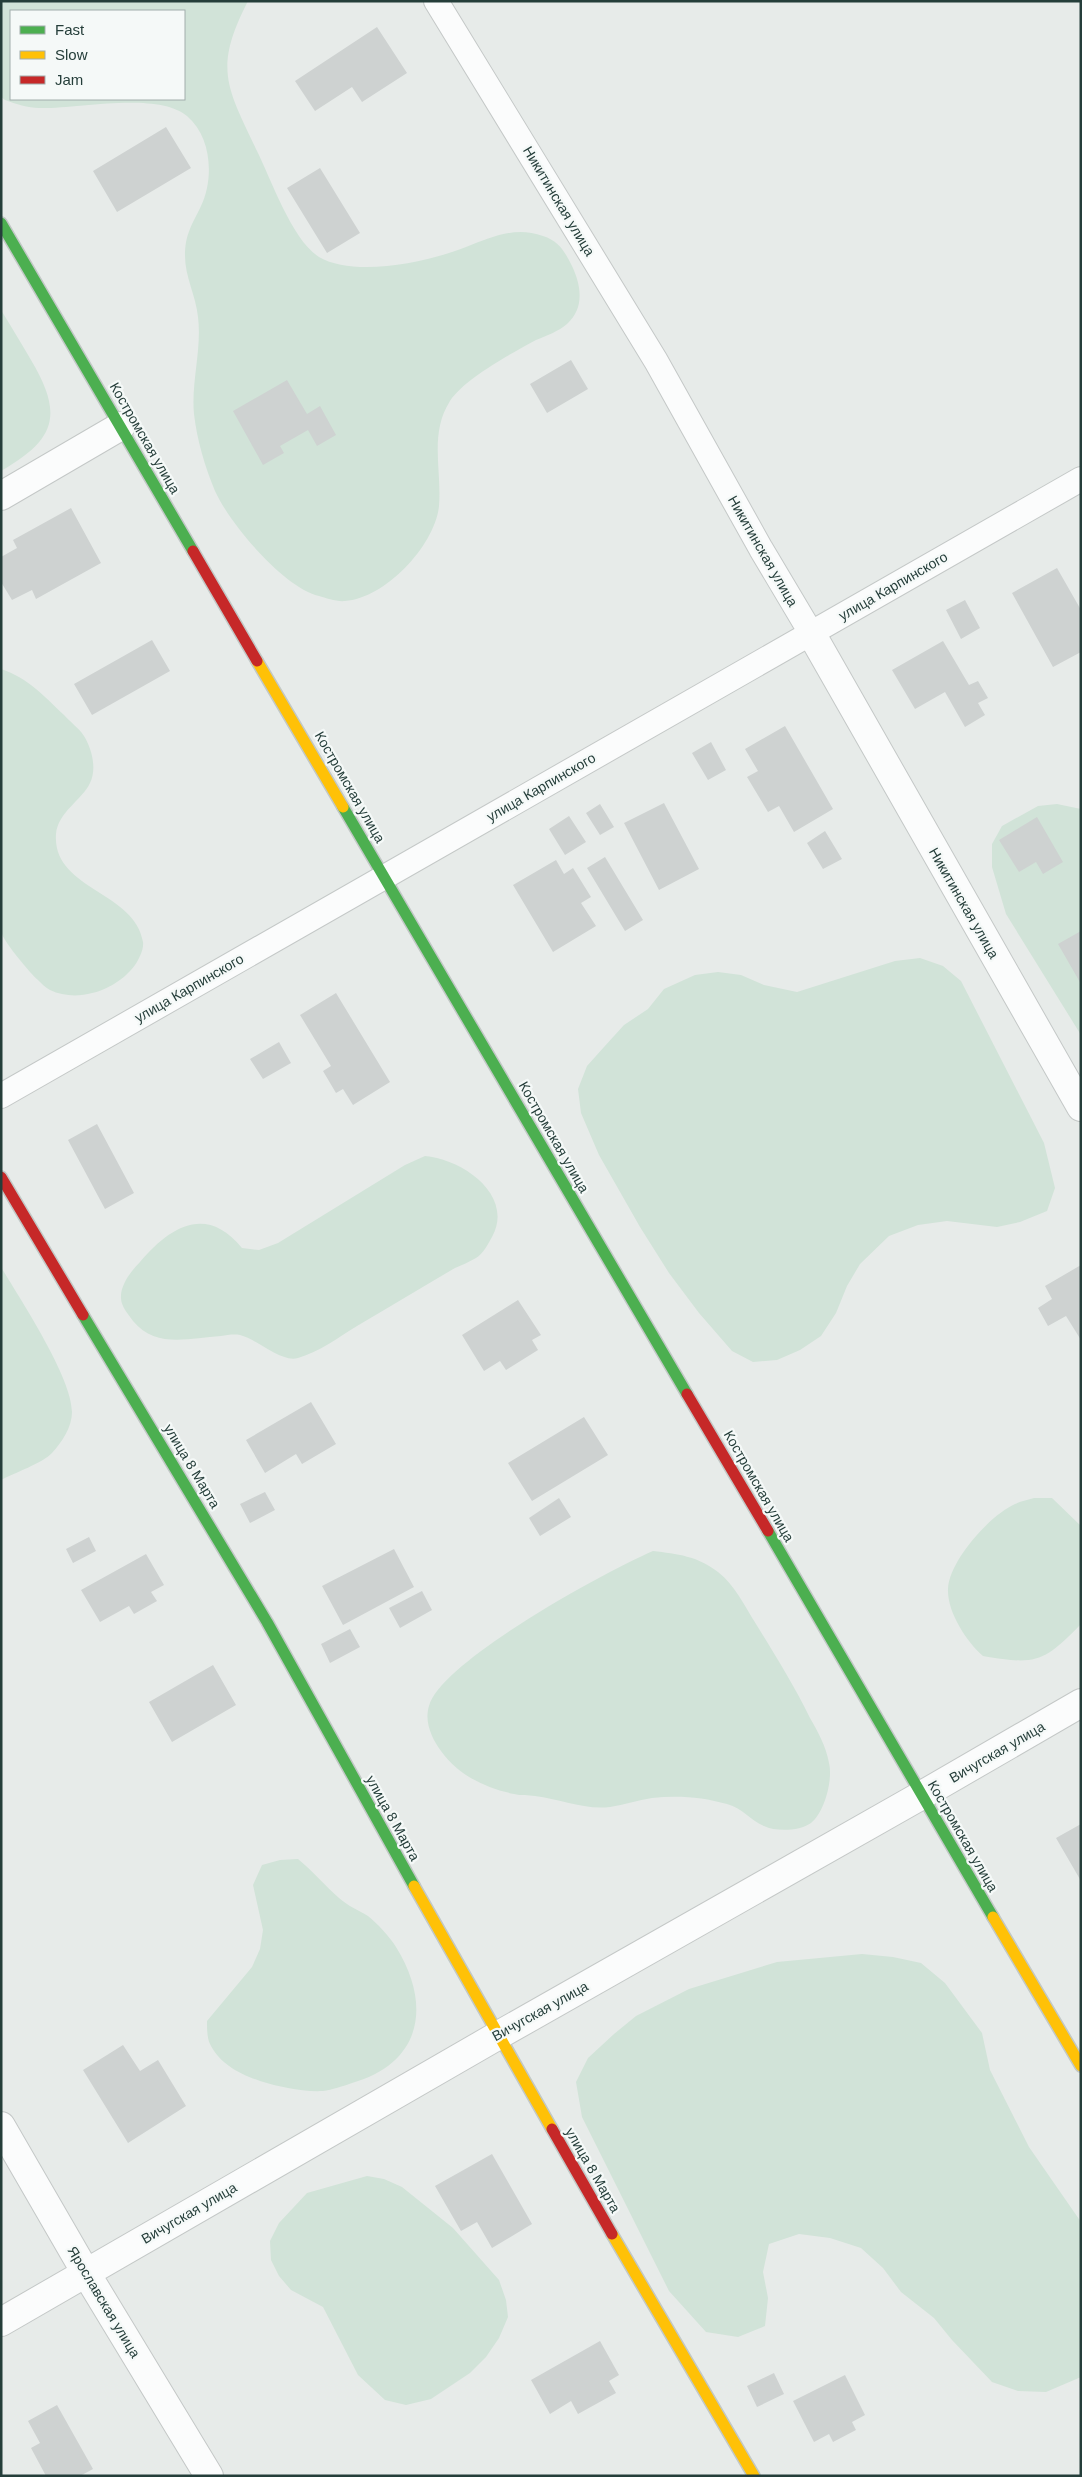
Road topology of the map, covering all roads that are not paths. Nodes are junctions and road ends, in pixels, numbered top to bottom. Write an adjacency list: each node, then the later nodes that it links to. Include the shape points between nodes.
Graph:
1 (436, 1): 6 (lane, Никитинская улица, via 656,361)
2 (1, 223): 3 (street, Костромская улица)
3 (121, 426): 5 (street); 7 (street, Костромская улица)
4 (1081, 478): 6 (lane, улица Карпинского)
5 (1, 496)
6 (811, 633): 7 (lane, улица Карпинского); 9 (street, Никитинская улица)
7 (385, 876): 8 (lane, улица Карпинского); 12 (street, Костромская улица)
8 (1, 1096)
9 (1081, 1107)
10 (1, 1177): 13 (street, улица 8 Марта, via 267,1622)
11 (1081, 1703): 12 (street, Вичугская улица)
12 (922, 1796): 13 (street, Вичугская улица); 14 (street, Костромская улица)
13 (497, 2036): 16 (street, Вичугская улица); 19 (street, улица 8 Марта)
14 (1081, 2066)
15 (1, 2126): 16 (street, Ярославская улица)
16 (86, 2273): 17 (street, Вичугская улица); 18 (street, Ярославская улица)
17 (1, 2322)
18 (209, 2476)
19 (754, 2476)

